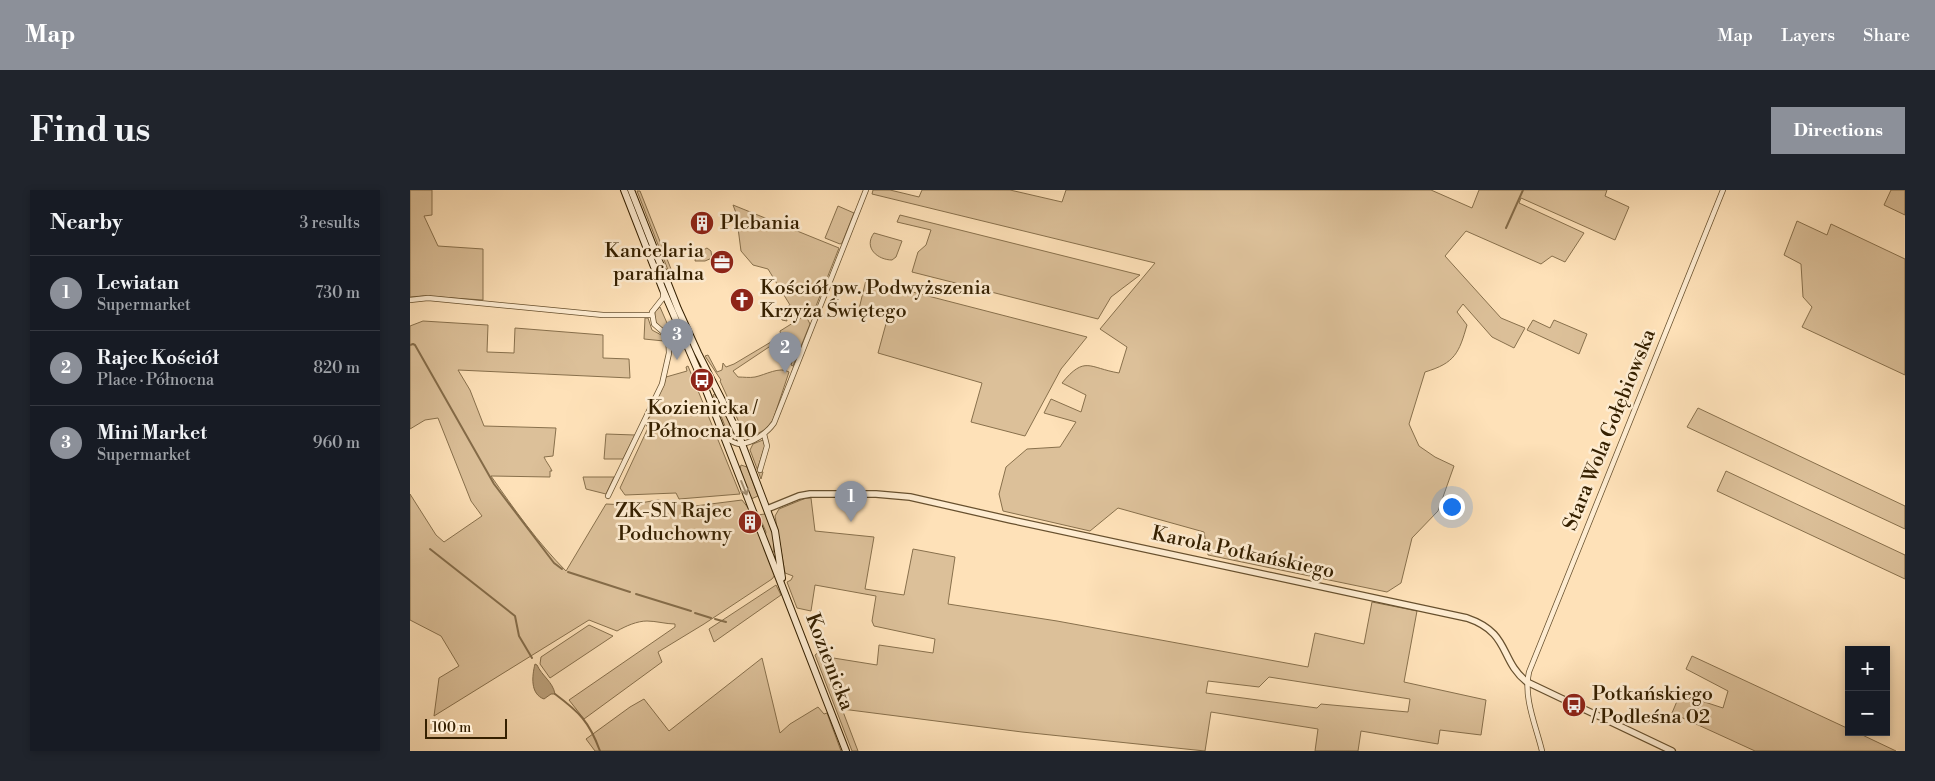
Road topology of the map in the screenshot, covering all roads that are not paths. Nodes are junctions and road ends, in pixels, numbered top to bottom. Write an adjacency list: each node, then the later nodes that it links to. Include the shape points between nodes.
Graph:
1 (624, 190): 5 (main road, Kozienicka)
2 (631, 190): 9 (main road, Kozienicka)
3 (866, 190): 13 (street, via 777,418)
4 (1723, 190): 28 (street, Stara Wola Gołębiowska)
5 (663, 290): 7 (street); 8 (main road, Kozienicka)
6 (410, 300): 10 (street, via 428,298 603,315)
7 (660, 302): 8 (street); 10 (street)
8 (668, 302): 9 (street); 12 (main road, Kozienicka)
9 (678, 308): 15 (main road, Kozienicka)
10 (652, 315): 11 (street, via 656,327)
11 (668, 332): 12 (street); 21 (street, via 669,353 662,384)
12 (682, 335): 14 (main road, Kozienicka)
13 (764, 434): 16 (street); 20 (street, via 767,446)
14 (724, 436): 17 (street); 19 (main road, Kozienicka)
15 (738, 436): 16 (street); 17 (main road, Kozienicka)
16 (749, 441): 17 (street)
17 (742, 444): 18 (main road, Kozienicka)
18 (749, 463): 19 (main road, via 739,461); 22 (main road, Kozienicka)
19 (736, 468): 24 (main road, Kozienicka, one-way to 24)
20 (760, 470)
21 (608, 496)
22 (763, 499): 23 (street); 25 (main road, Kozienicka); 26 (main road)
23 (780, 504): 25 (street, Karola Potkańskiego); 28 (street, Karola Potkańskiego, via 810,494 910,497 1459,616 1474,620 1492,631 1518,674)
24 (751, 508): 26 (main road); 27 (main road, Kozienicka)
25 (766, 509): 26 (main road); 27 (main road, Kozienicka, via 775,531)
26 (758, 510)
27 (782, 585): 29 (main road, Kozienicka)
28 (1527, 682): 30 (street); 31 (street, Karola Potkańskiego)
29 (846, 751)
30 (1542, 751)
31 (1672, 751)

